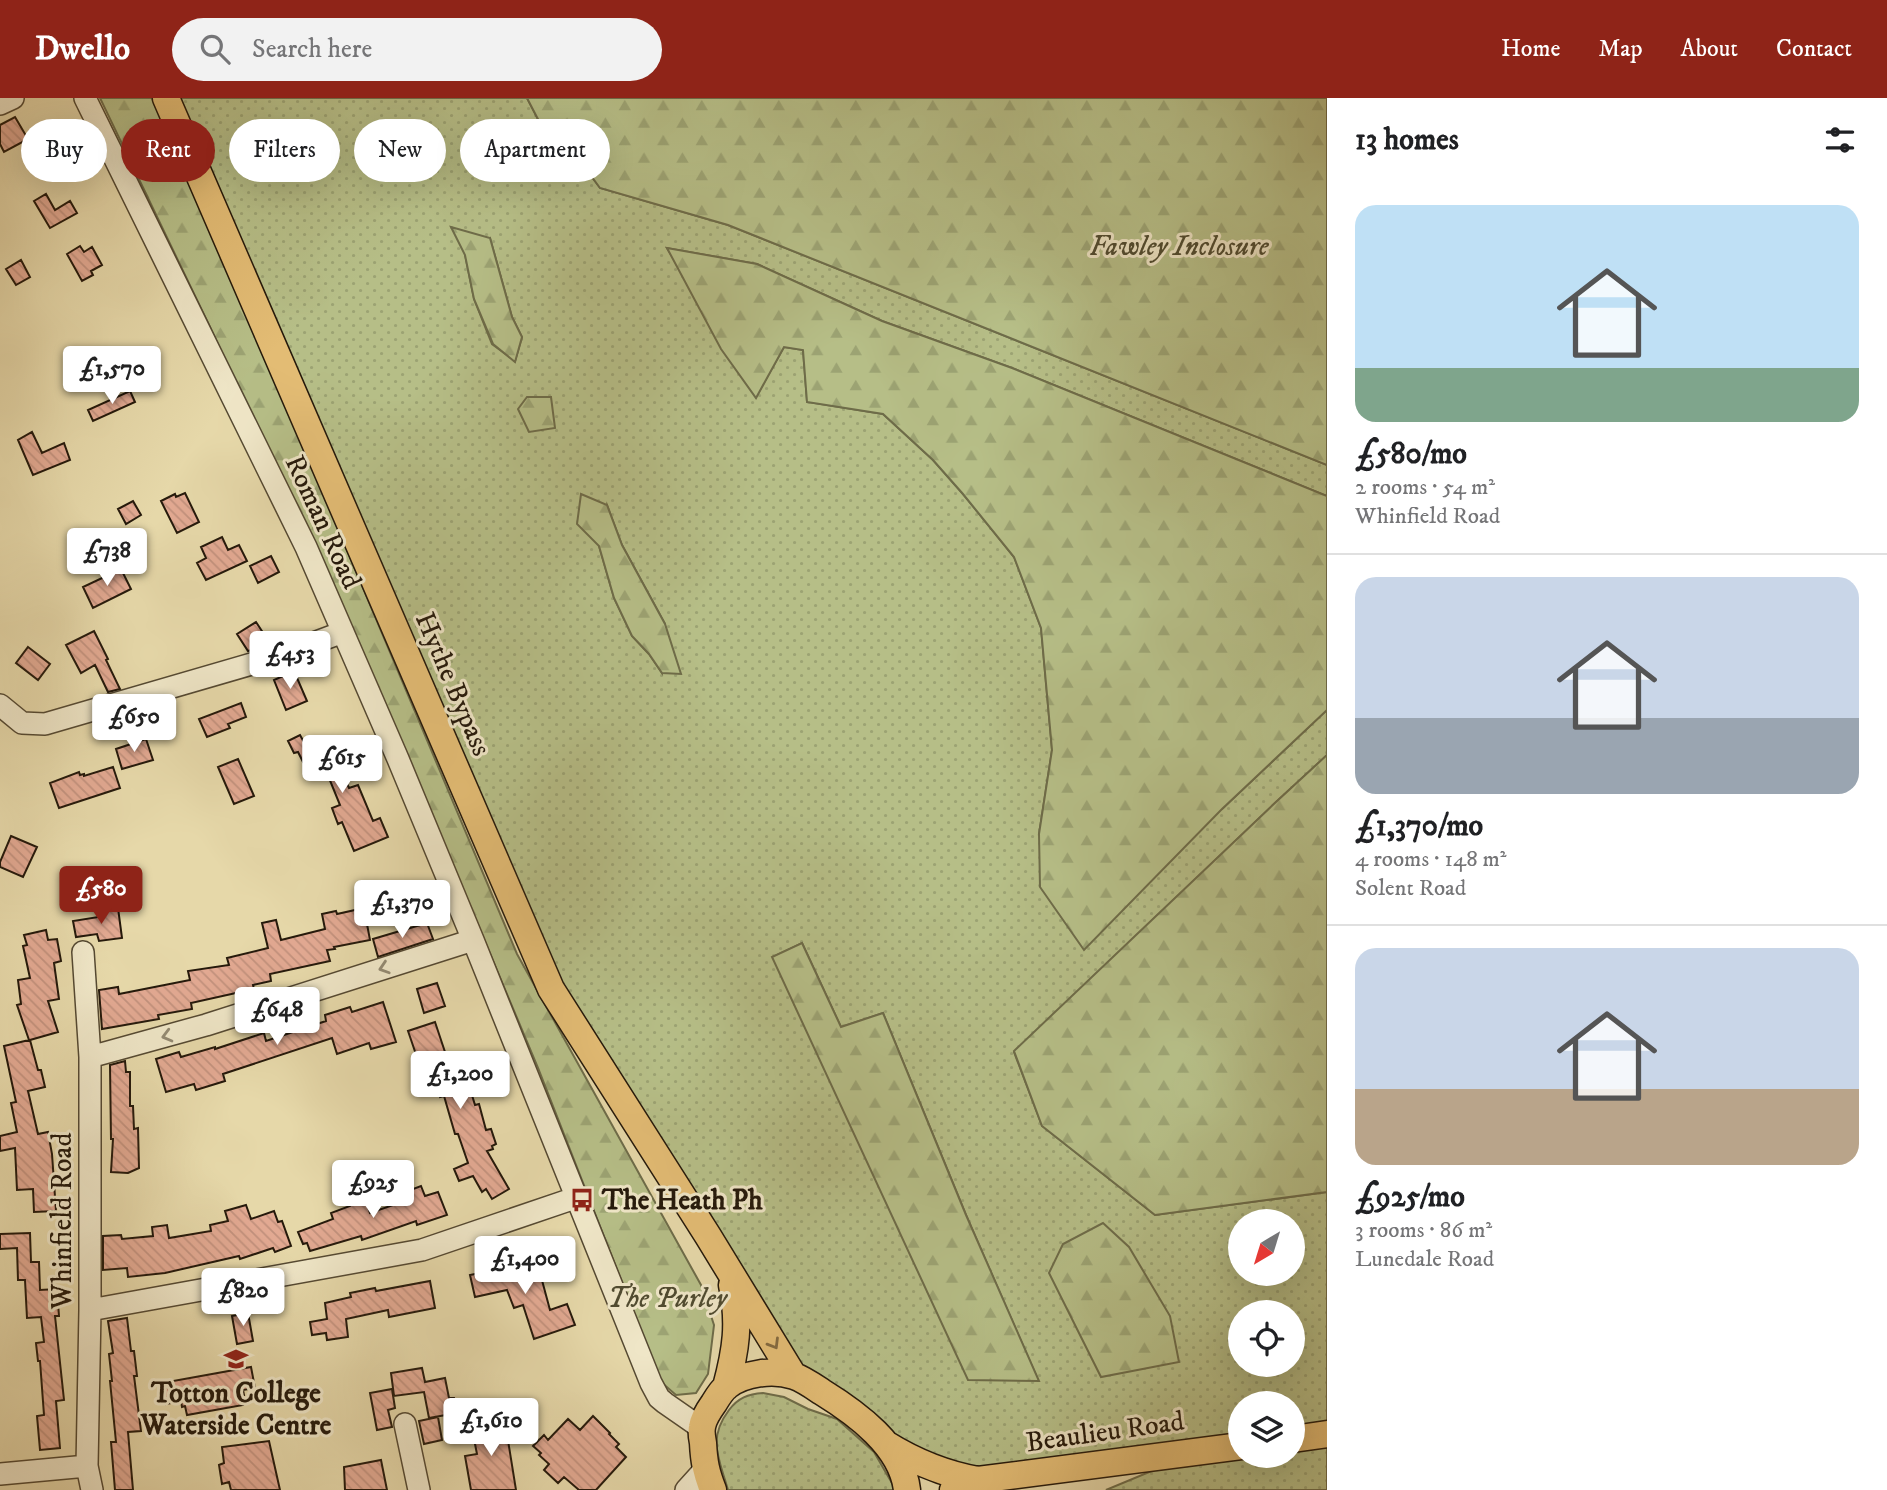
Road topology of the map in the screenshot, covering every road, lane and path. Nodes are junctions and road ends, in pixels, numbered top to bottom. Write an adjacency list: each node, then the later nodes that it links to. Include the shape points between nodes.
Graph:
1 (13, 98): 4 (street)
2 (85, 98): 5 (street, Roman Road, via 306,547)
3 (166, 98): 11 (main road, Hythe Bypass, via 551,989)
4 (0, 104)
5 (343, 632): 6 (street, via 279,656 45,724 23,723); 7 (street, Roman Road)
6 (0, 705)
7 (473, 940): 9 (street, one-way to 9); 10 (street, Roman Road)
8 (83, 952): 9 (street, Whinfield Road)
9 (90, 1057): 12 (street, Whinfield Road)
10 (575, 1198): 12 (street, via 422,1250); 16 (street, Roman Road, via 651,1384 665,1404)
11 (729, 1270): 13 (main road, Hythe Bypass, one-way to 13); 14 (main road, Hythe Bypass, via 737,1334)
12 (90, 1310): 21 (street, Whinfield Road)
13 (793, 1376): 14 (main road, via 749,1375); 19 (main road, via 841,1404)
14 (726, 1387): 16 (main road)
15 (405, 1424): 26 (street)
16 (702, 1428): 23 (main road)
17 (1327, 1434): 18 (main road)
18 (1305, 1437)
19 (886, 1444): 24 (main road, Beaulieu Road, via 929,1467); 28 (main road)
20 (1228, 1448): 24 (main road, Beaulieu Road)
21 (87, 1466): 22 (street); 25 (street, Whinfield Road)
22 (0, 1474)
23 (709, 1479): 27 (street)
24 (978, 1480): 29 (main road, Beaulieu Road)
25 (92, 1490)
26 (419, 1490)
27 (686, 1490)
28 (907, 1490)
29 (953, 1490)

